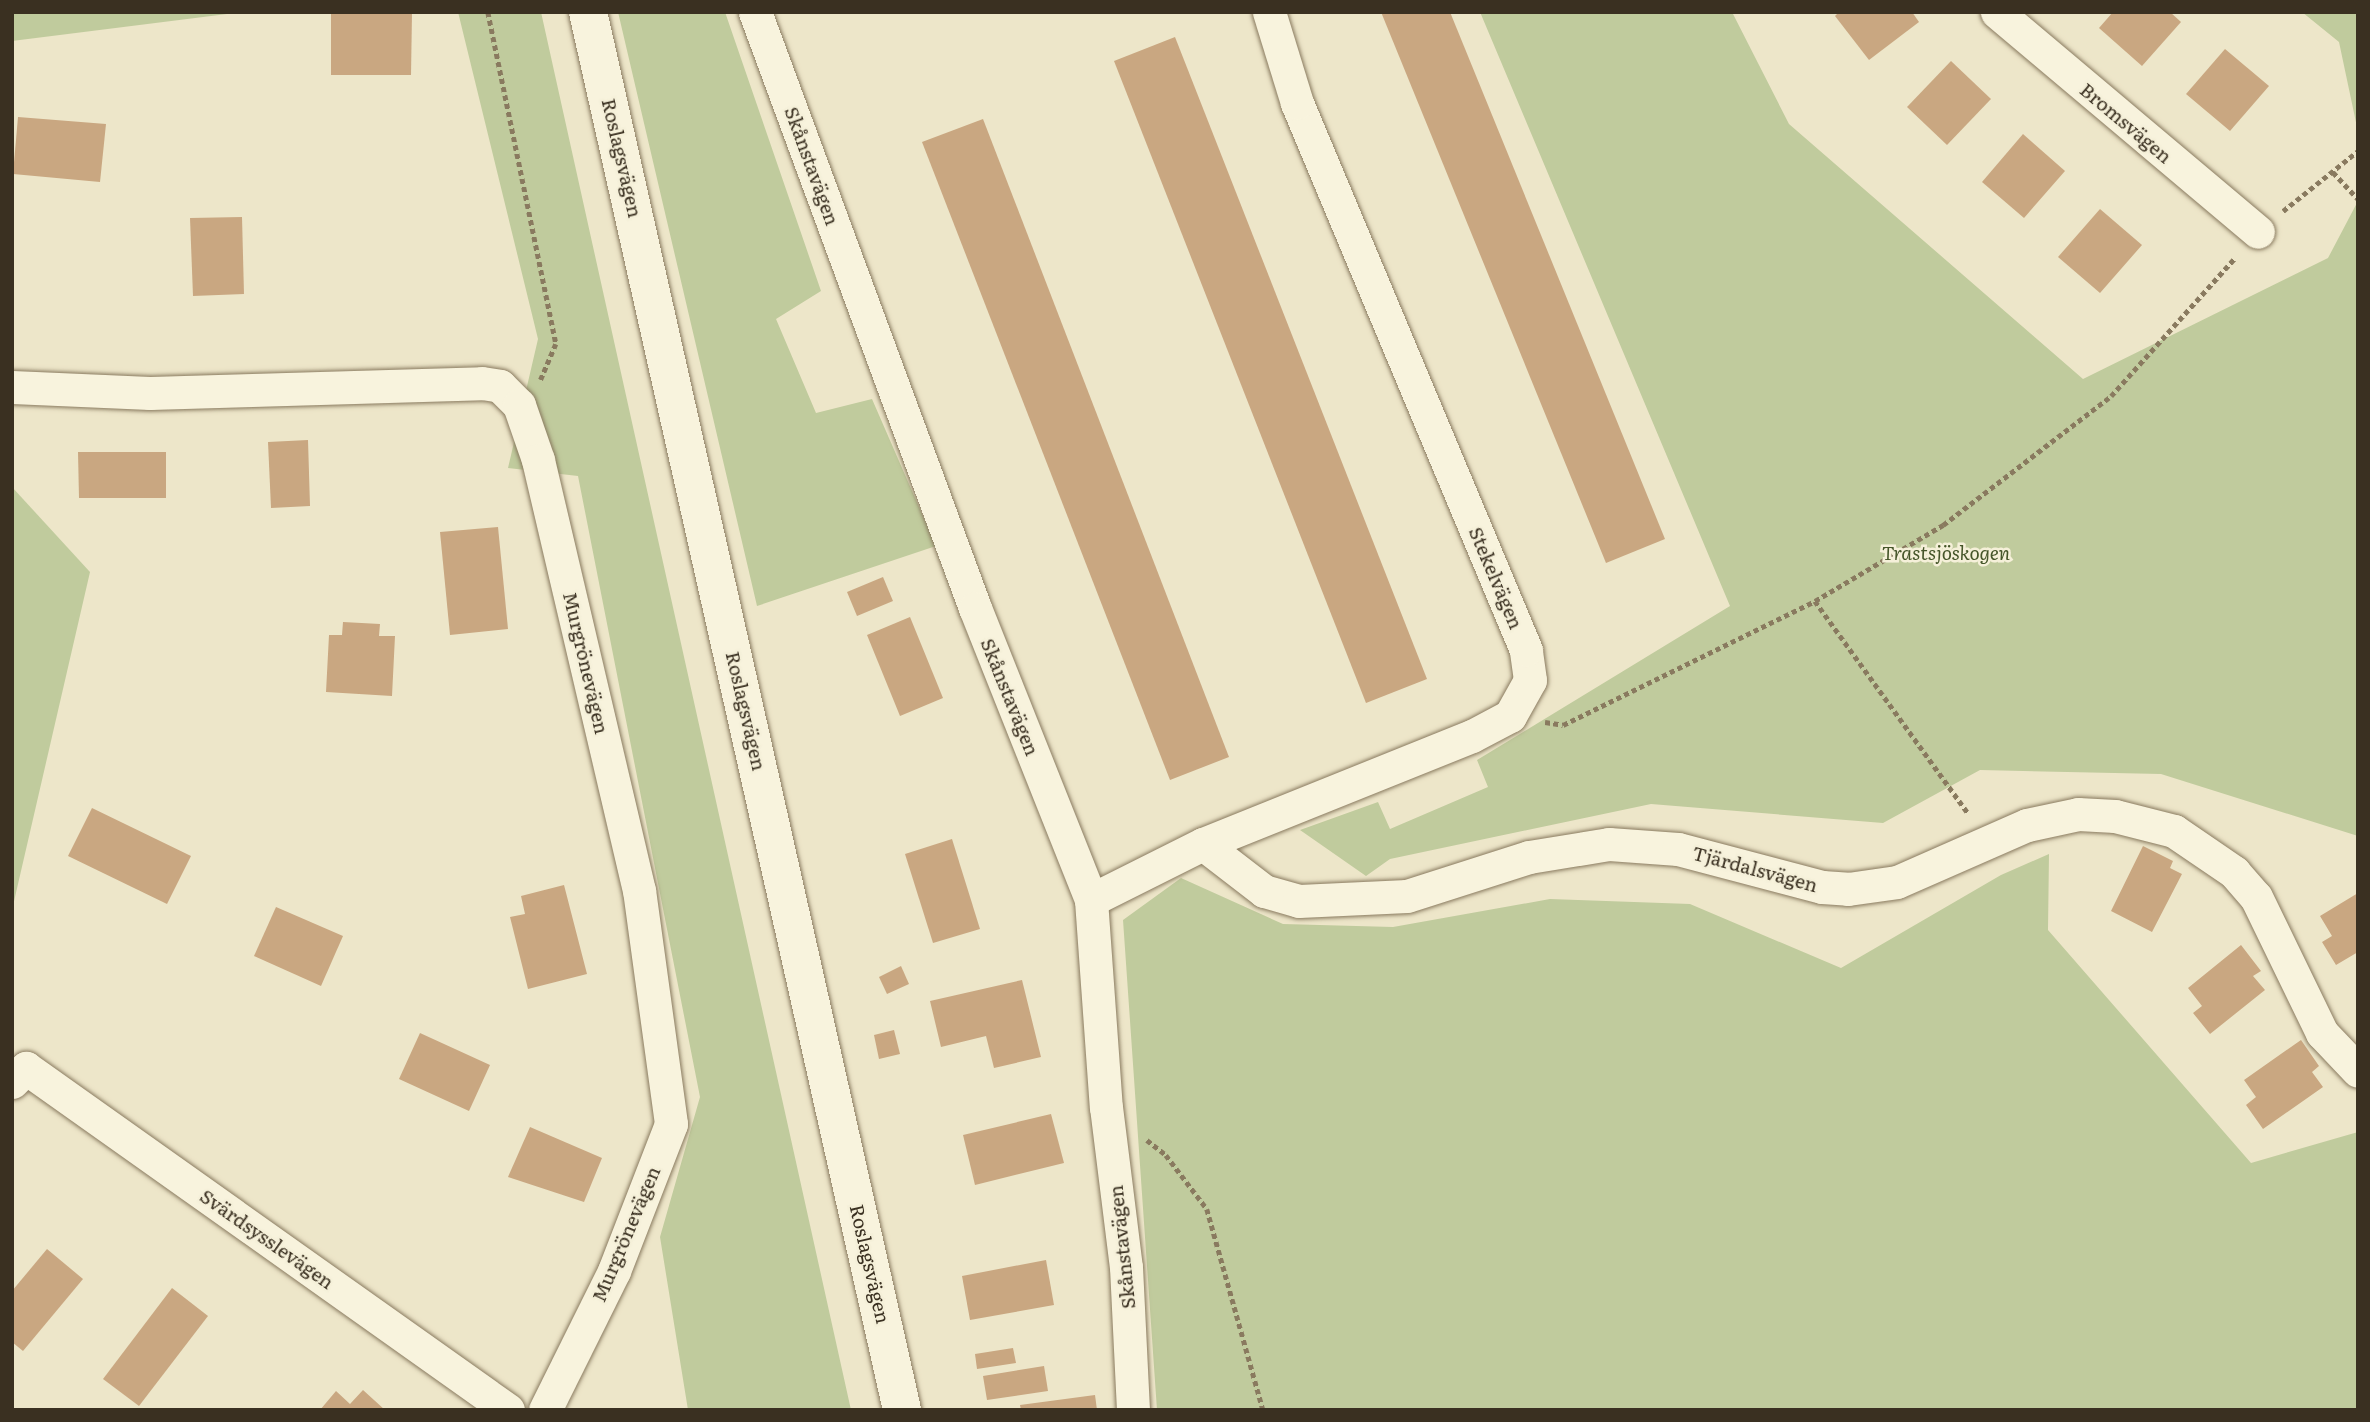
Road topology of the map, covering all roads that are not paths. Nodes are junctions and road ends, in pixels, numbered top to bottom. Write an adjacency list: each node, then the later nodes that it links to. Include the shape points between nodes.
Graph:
1 (588, 12): 13 (main road, Roslagsvägen)
2 (755, 12): 8 (street, Skånstavägen, via 975,608)
3 (1269, 12): 7 (street, Stekelvägen, via 1297,103 1531,667 1527,693 1510,716)
4 (1997, 12): 5 (street, Bromsvägen)
5 (2258, 232)
6 (12, 387): 12 (street, Murgrönevägen, via 150,393 482,383 500,386 519,405 538,460 639,890 671,1124 614,1271)
7 (1203, 844): 8 (street); 9 (street, Tjärdalsvägen, via 1264,891 1329,902 1408,896 1529,858 1609,844 1678,849 1822,887 1876,888 2055,817 2115,816 2174,831 2212,854 2256,897 2322,1033)
8 (1091, 900): 14 (street, Skånstavägen, via 1106,1107 1126,1267)
9 (2358, 1071)
10 (19, 1075): 11 (street, Svärdsysslevägen)
11 (508, 1410)
12 (545, 1410)
13 (902, 1410)
14 (1133, 1410)

